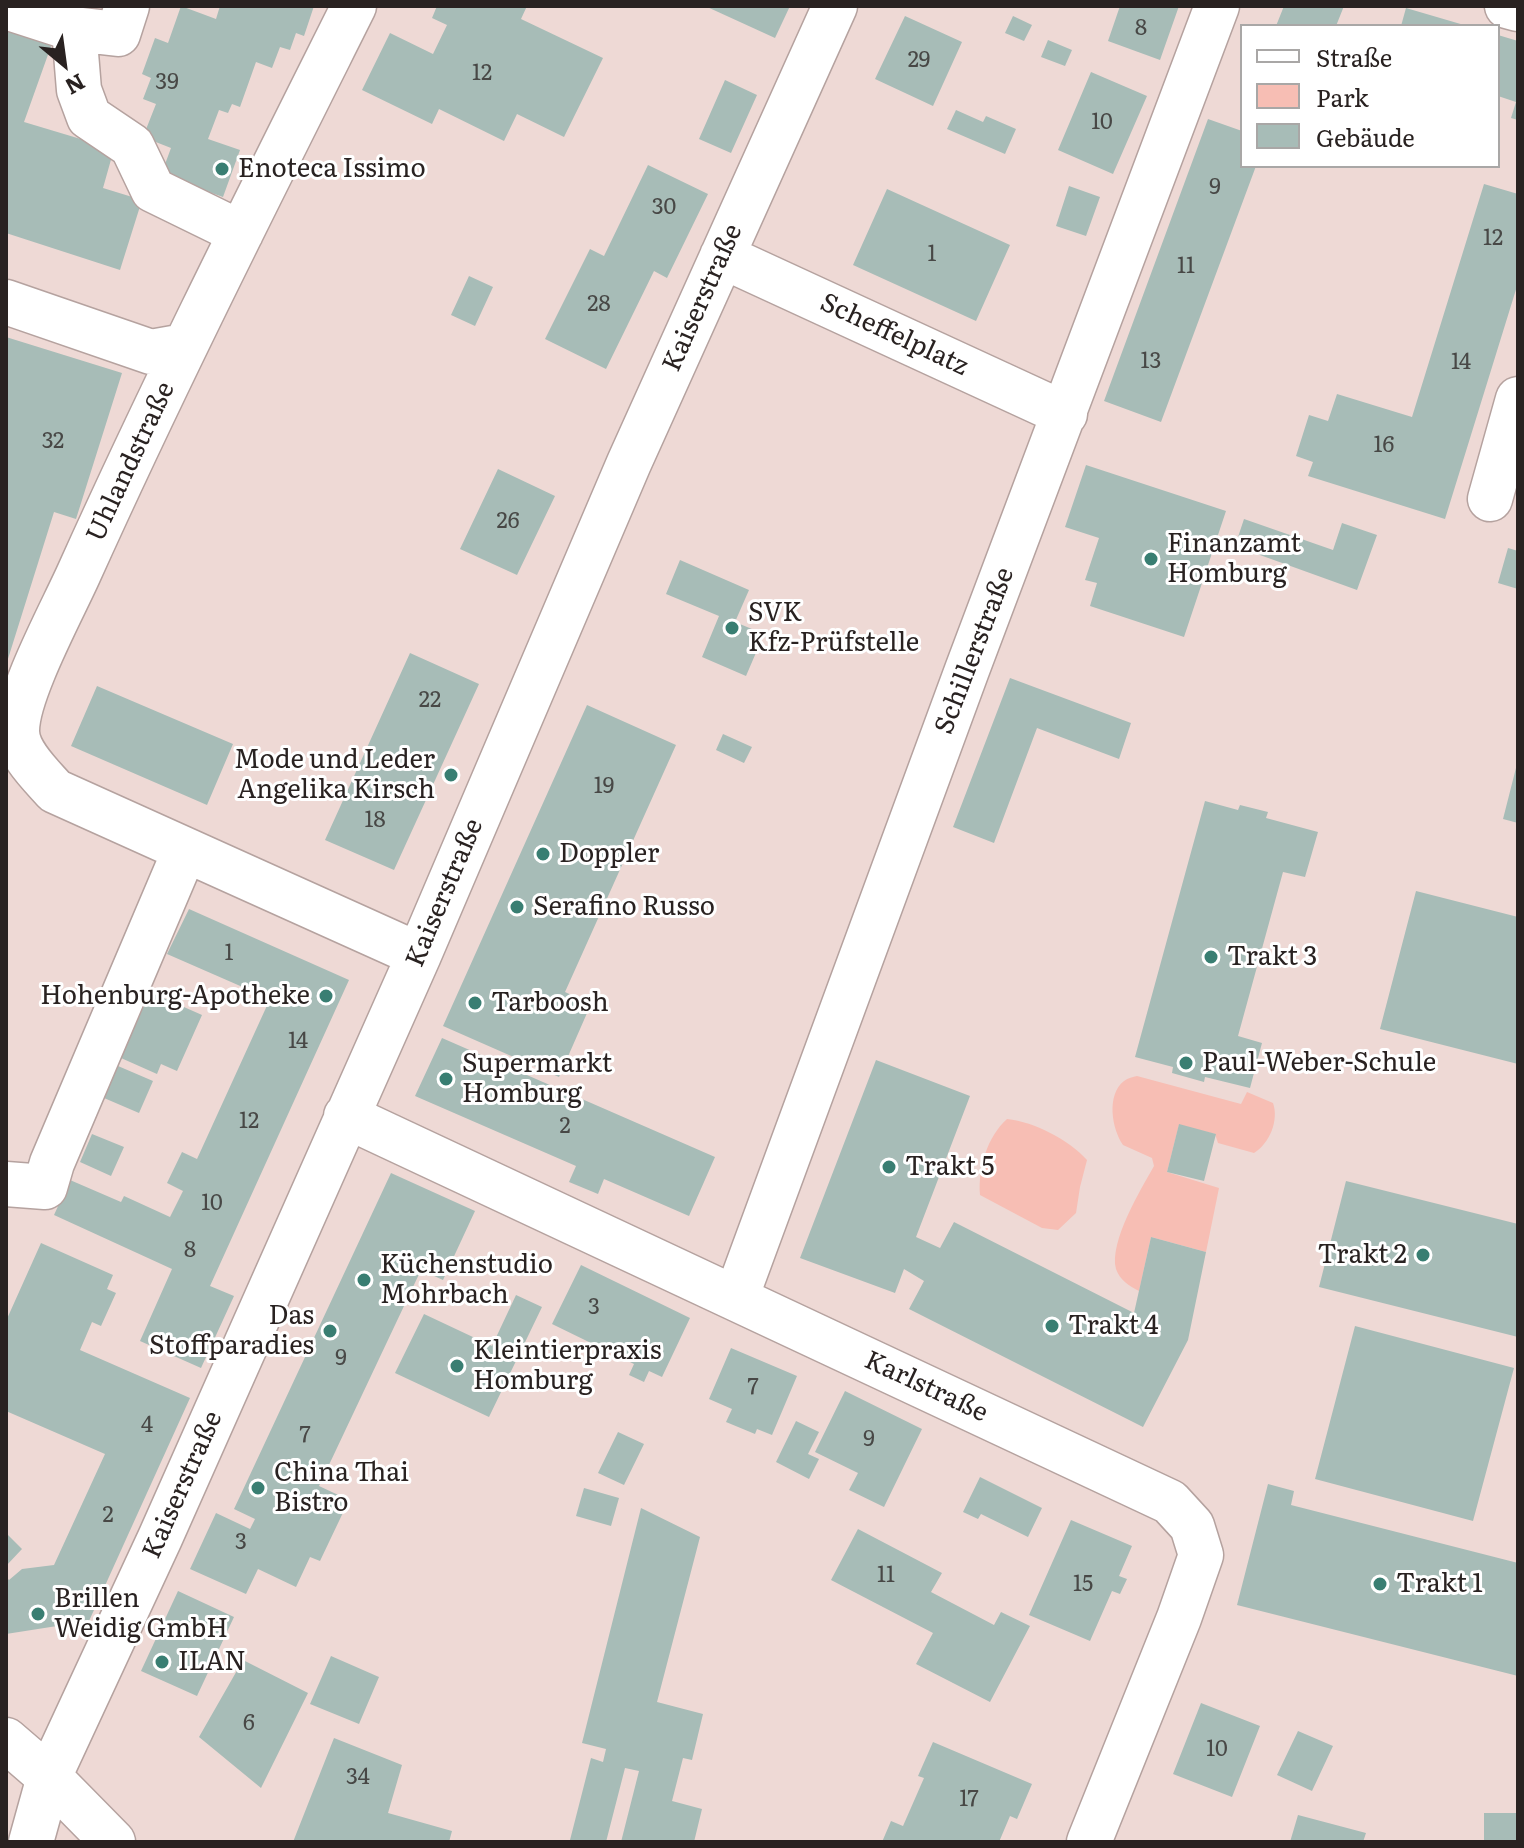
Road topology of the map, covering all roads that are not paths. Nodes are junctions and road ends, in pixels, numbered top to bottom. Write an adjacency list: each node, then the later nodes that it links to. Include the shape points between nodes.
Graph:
1 (127, 6): 8 (street, via 118,34)
2 (354, 6): 9 (street, Uhlandstraße)
3 (835, 6): 10 (street, Kaiserstraße)
4 (1217, 6): 14 (street, Schillerstraße)
5 (1507, 6): 7 (street)
6 (6, 7): 8 (street)
7 (1518, 9)
8 (74, 29): 9 (street, via 79,90 89,117 132,146 153,190)
9 (241, 233): 12 (street, Uhlandstraße)
10 (722, 256): 14 (street, Scheffelplatz); 18 (street, Kaiserstraße)
11 (6, 302): 12 (street, via 151,352)
12 (185, 346): 16 (street, Uhlandstraße)
13 (1518, 399): 15 (street)
14 (1065, 414): 21 (street, Schillerstraße)
15 (1490, 499)
16 (14, 699): 17 (street, Uhlandstraße, via 17,733 30,762 55,791)
17 (185, 850): 18 (street, Uhlandstraße); 20 (street, via 45,1187)
18 (419, 955): 19 (street, Kaiserstraße)
19 (346, 1116): 21 (street, Karlstraße); 23 (street, Kaiserstraße)
20 (6, 1184)
21 (736, 1298): 26 (street, Karlstraße, via 1170,1502 1192,1526 1201,1555)
22 (6, 1740): 23 (street)
23 (49, 1777): 24 (street, Kaiserstraße); 25 (street)
24 (31, 1842)
25 (113, 1842)
26 (1089, 1842)

